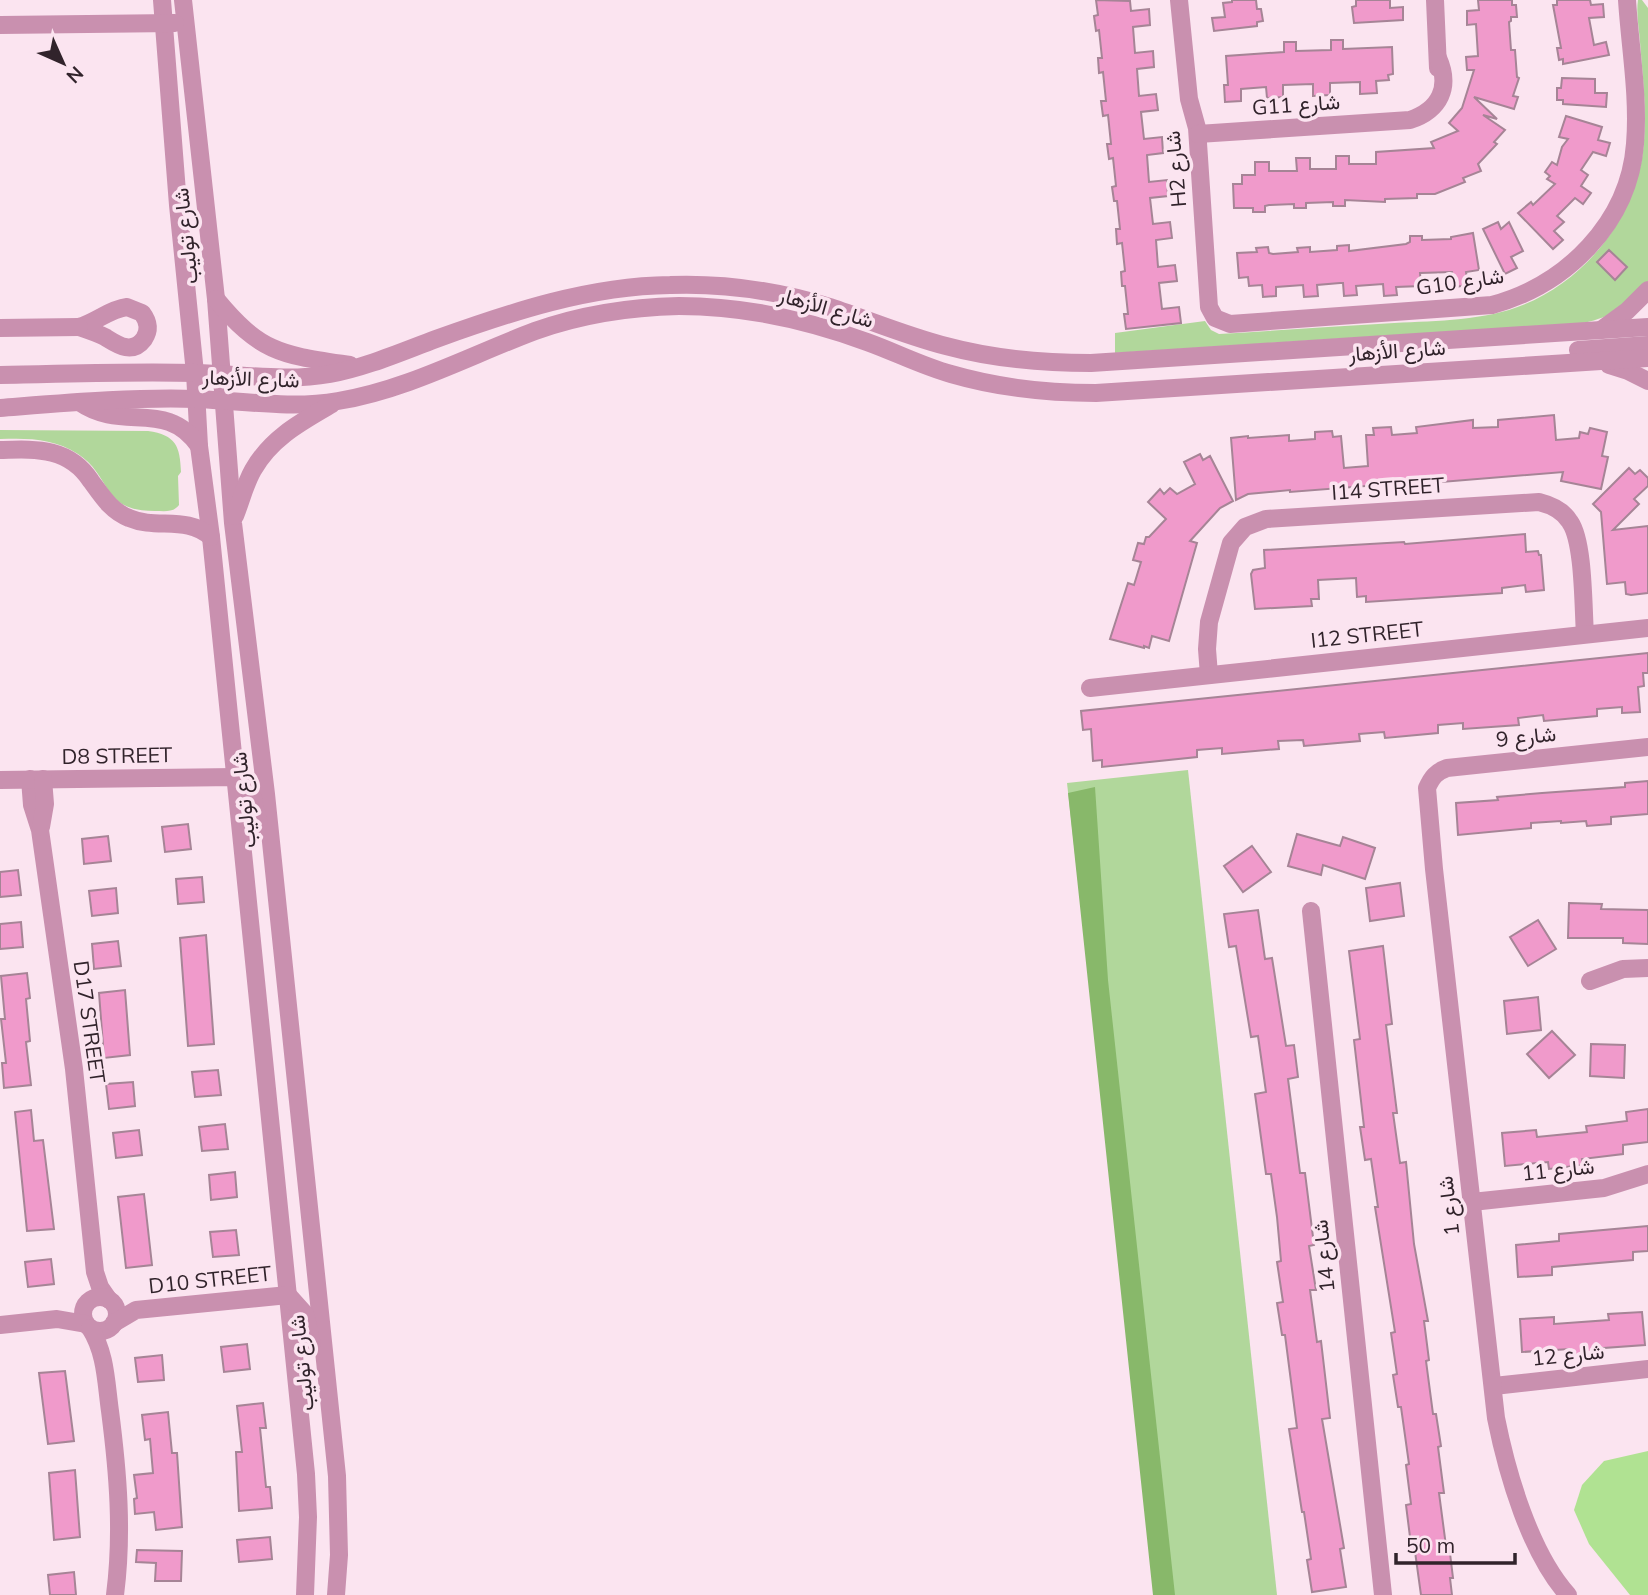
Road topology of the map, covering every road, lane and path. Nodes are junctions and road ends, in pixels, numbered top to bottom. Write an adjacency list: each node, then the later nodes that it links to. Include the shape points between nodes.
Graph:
1 (162, 0): 6 (street, شارع توليب)
2 (183, 0): 7 (street, شارع توليب)
3 (1179, 0): 9 (street, H2 شارع, via 1189,99)
4 (1435, 0): 9 (street, G11 شارع, via 1444,84 1434,108 1423,116)
5 (1627, 0): 12 (street, G10 شارع, via 1635,145 1628,179 1609,220 1573,264 1533,290 1492,305)
6 (164, 23): 7 (street); 8 (street); 22 (street, شارع توليب)
7 (186, 23): 11 (street, شارع توليب)
8 (0, 25)
9 (1198, 134): 12 (street, H2 شارع, via 1209,307 1215,318)
10 (1648, 290): 16 (street)
11 (216, 299): 20 (street, via 245,331 275,350); 23 (street, شارع توليب)
12 (1230, 324)
13 (79, 327): 15 (street)
14 (1648, 327): 16 (street, شارع الأزهار)
15 (0, 328)
16 (1601, 330): 20 (street, شارع الأزهار, via 1055,363 949,347 784,295 746,288 669,285 581,295 474,326)
17 (1648, 345): 21 (street, via 1548,354)
18 (1648, 358): 19 (street, شارع الأزهار)
19 (1595, 361): 21 (street, شارع الأزهار); 25 (street)
20 (361, 367): 23 (street, شارع الأزهار, via 297,377)
21 (1503, 367): 28 (street, شارع الأزهار, via 1059,393 949,373 815,325 772,315 679,306 632,309 538,330 392,387)
22 (195, 373): 23 (street, شارع الأزهار); 24 (street, شارع الأزهار); 26 (street, شارع توليب)
23 (221, 374): 27 (street, شارع توليب)
24 (0, 375)
25 (1648, 381)
26 (196, 399): 27 (street, شارع الأزهار); 29 (street, شارع الأزهار); 31 (street, شارع توليب)
27 (223, 401): 28 (street, شارع الأزهار); 33 (street, شارع توليب)
28 (337, 401): 33 (street, via 296,424 271,446 252,472)
29 (79, 402): 30 (street, شارع الأزهار); 31 (street, via 106,416 166,420 186,430)
30 (0, 408)
31 (199, 446): 34 (street, شارع توليب)
32 (0, 450): 34 (street, via 57,453 86,472 107,504 128,518 186,524)
33 (233, 523): 44 (street, شارع توليب)
34 (211, 537): 40 (street, شارع توليب)
35 (1648, 628): 36 (street, I12 STREET)
36 (1585, 634): 37 (street, I12 STREET); 37 (street, I14 STREET, via 1575,531 1565,515 1548,505 1266,519 1245,527 1231,543 1209,622)
37 (1209, 675): 38 (street, I12 STREET)
38 (1090, 688)
39 (1648, 747): 43 (street, شارع 9, via 1447,768 1431,779)
40 (235, 777): 41 (street, D8 STREET); 44 (street, via 256,803 263,867); 51 (street, شارع توليب)
41 (37, 779): 42 (street, D8 STREET); 50 (street, D17 STREET)
42 (0, 780)
43 (1426, 797): 49 (street, شارع 1)
44 (276, 886): 62 (street, شارع توليب)
45 (1311, 912): 67 (street, شارع 14)
46 (1648, 968): 47 (street, via 1623,969)
47 (1590, 981)
48 (1648, 1174): 49 (street, شارع 11, via 1604,1188)
49 (1472, 1202): 61 (street, شارع 1)
50 (95, 1272): 52 (street, D17 STREET); 53 (street, D17 STREET)
51 (288, 1295): 54 (street, D10 STREET); 62 (street, via 309,1322 316,1386); 65 (street, شارع توليب, via 306,1474)
52 (110, 1301): 53 (street, via 98,1297); 54 (street, D10 STREET); 57 (street, via 116,1312)
53 (86, 1304): 55 (street); 58 (street, via 83,1313)
54 (136, 1310): 57 (street, D10 STREET)
55 (57, 1319): 56 (street); 58 (street)
56 (0, 1325)
57 (113, 1325): 58 (street, via 103,1331); 59 (street)
58 (88, 1326): 59 (street)
59 (103, 1356): 64 (street, via 119,1492)
60 (1648, 1369): 61 (street, شارع 12)
61 (1494, 1386): 63 (street, شارع 1, via 1496,1418 1511,1480 1534,1538)
62 (330, 1405): 66 (street, شارع توليب, via 339,1515)
63 (1565, 1594)
64 (115, 1595)
65 (305, 1595)
66 (336, 1595)
67 (1383, 1595)

